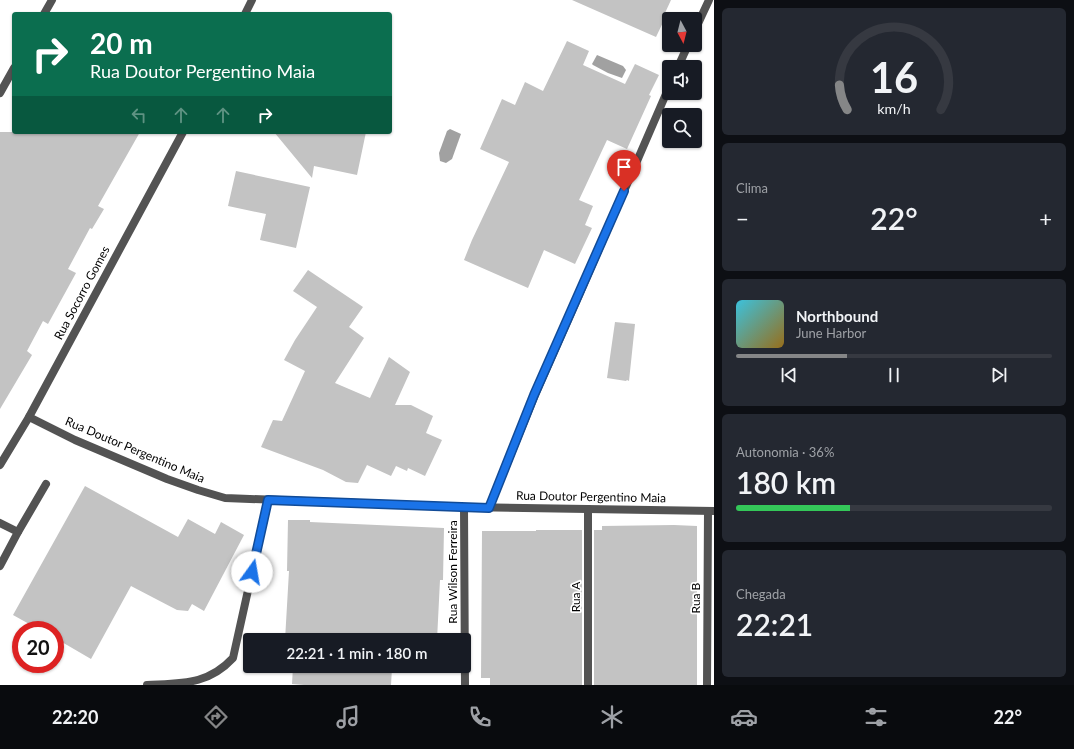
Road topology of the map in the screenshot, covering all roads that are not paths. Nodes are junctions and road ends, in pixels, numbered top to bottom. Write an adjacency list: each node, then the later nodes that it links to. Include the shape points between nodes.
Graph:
1 (52, 0): 4 (street)
2 (252, 0): 5 (street)
3 (709, 0): 6 (street)
4 (45, 12)
5 (246, 12)
6 (702, 15)
7 (12, 72): 8 (street)
8 (0, 93)
9 (663, 100): 16 (street, via 534,395)
10 (182, 134): 11 (street, Rua Socorro Gomes)
11 (29, 417): 12 (street, Rua Socorro Gomes); 14 (street, Rua Doutor Pergentino Maia, via 75,440 198,490 225,498)
12 (0, 465)
13 (46, 484): 20 (street)
14 (268, 500): 15 (street, Rua Doutor Pergentino Maia); 22 (street, via 233,658 224,668 208,678 188,683)
15 (464, 508): 16 (street, Rua Doutor Pergentino Maia); 23 (street, Rua Wilson Ferreira)
16 (489, 508): 17 (street, Rua Doutor Pergentino Maia)
17 (588, 509): 18 (street, Rua Doutor Pergentino Maia); 24 (street, Rua A)
18 (711, 511): 25 (street, Rua B)
19 (0, 523): 20 (street)
20 (18, 532): 21 (street)
21 (0, 566)
22 (147, 685)
23 (465, 685)
24 (588, 685)
25 (707, 685)

